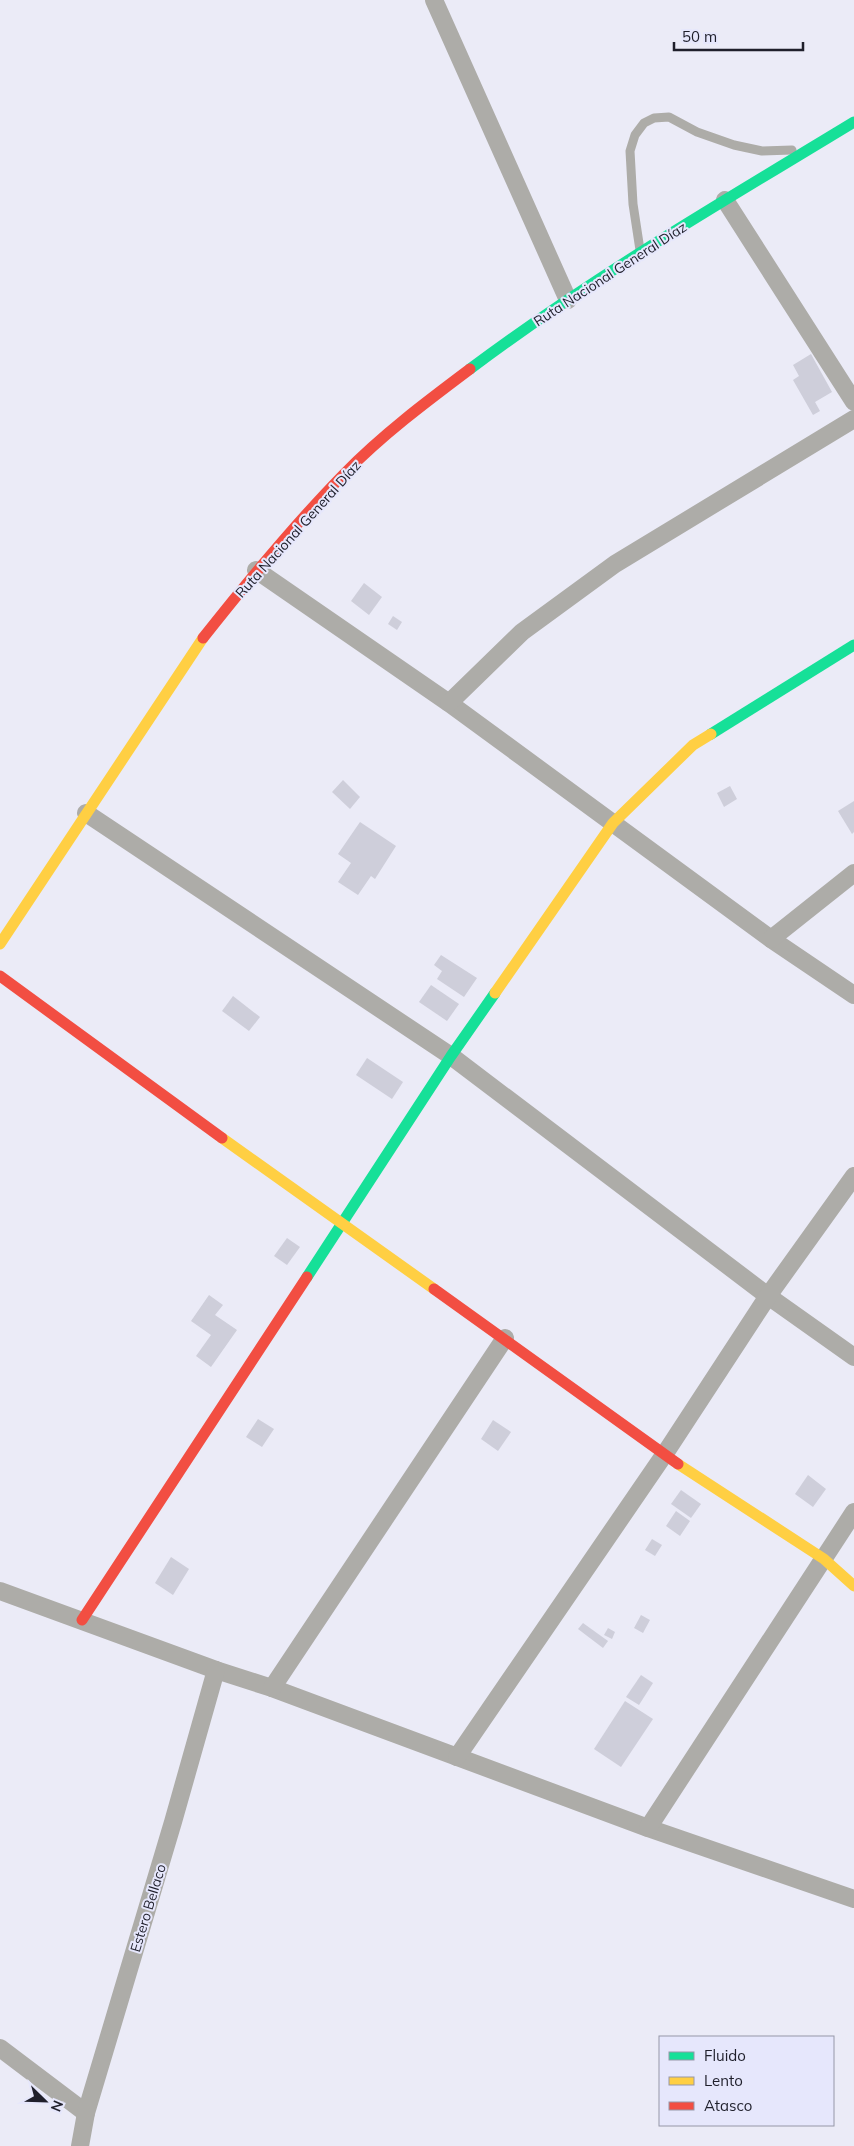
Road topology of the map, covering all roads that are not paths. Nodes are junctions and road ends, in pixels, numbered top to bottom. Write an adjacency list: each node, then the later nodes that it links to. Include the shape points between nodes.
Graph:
1 (434, 0): 6 (street)
2 (854, 122): 3 (main road, Ruta Nacional General Díaz)
3 (807, 150): 4 (main road, Ruta Nacional General Díaz); 5 (lane, via 762,151 734,145 697,132 669,117 654,118 644,123 630,152)
4 (725, 200): 5 (main road, Ruta Nacional General Díaz); 7 (street)
5 (640, 253): 6 (main road, Ruta Nacional General Díaz)
6 (568, 300): 9 (main road, Ruta Nacional General Díaz, via 413,412 345,473)
7 (854, 402)
8 (854, 419): 11 (street, via 615,564 522,632)
9 (256, 570): 11 (street); 12 (main road, Ruta Nacional General Díaz, via 195,649)
10 (854, 645): 13 (main road, via 694,745)
11 (449, 703): 13 (street)
12 (86, 813): 16 (main road, Ruta Nacional General Díaz); 19 (street)
13 (613, 823): 15 (street); 19 (main road)
14 (854, 873): 15 (street)
15 (771, 938): 18 (street)
16 (0, 944)
17 (0, 976): 21 (main road)
18 (854, 995)
19 (451, 1056): 21 (main road); 22 (street)
20 (854, 1176): 22 (street)
21 (342, 1225): 23 (main road); 30 (main road)
22 (768, 1296): 24 (street); 25 (street)
23 (505, 1338): 25 (main road); 32 (street)
24 (854, 1357)
25 (664, 1455): 27 (main road); 33 (street)
26 (854, 1512): 27 (street)
27 (824, 1559): 28 (main road); 34 (street)
28 (854, 1586)
29 (0, 1591): 30 (street)
30 (82, 1620): 31 (street)
31 (216, 1670): 32 (street); 37 (street, Estero Bellaco)
32 (272, 1688): 33 (street)
33 (458, 1757): 34 (street)
34 (648, 1828): 35 (street)
35 (852, 1895)
36 (0, 2048): 37 (street)
37 (86, 2114): 38 (street, Estero Bellaco)
38 (80, 2146)

